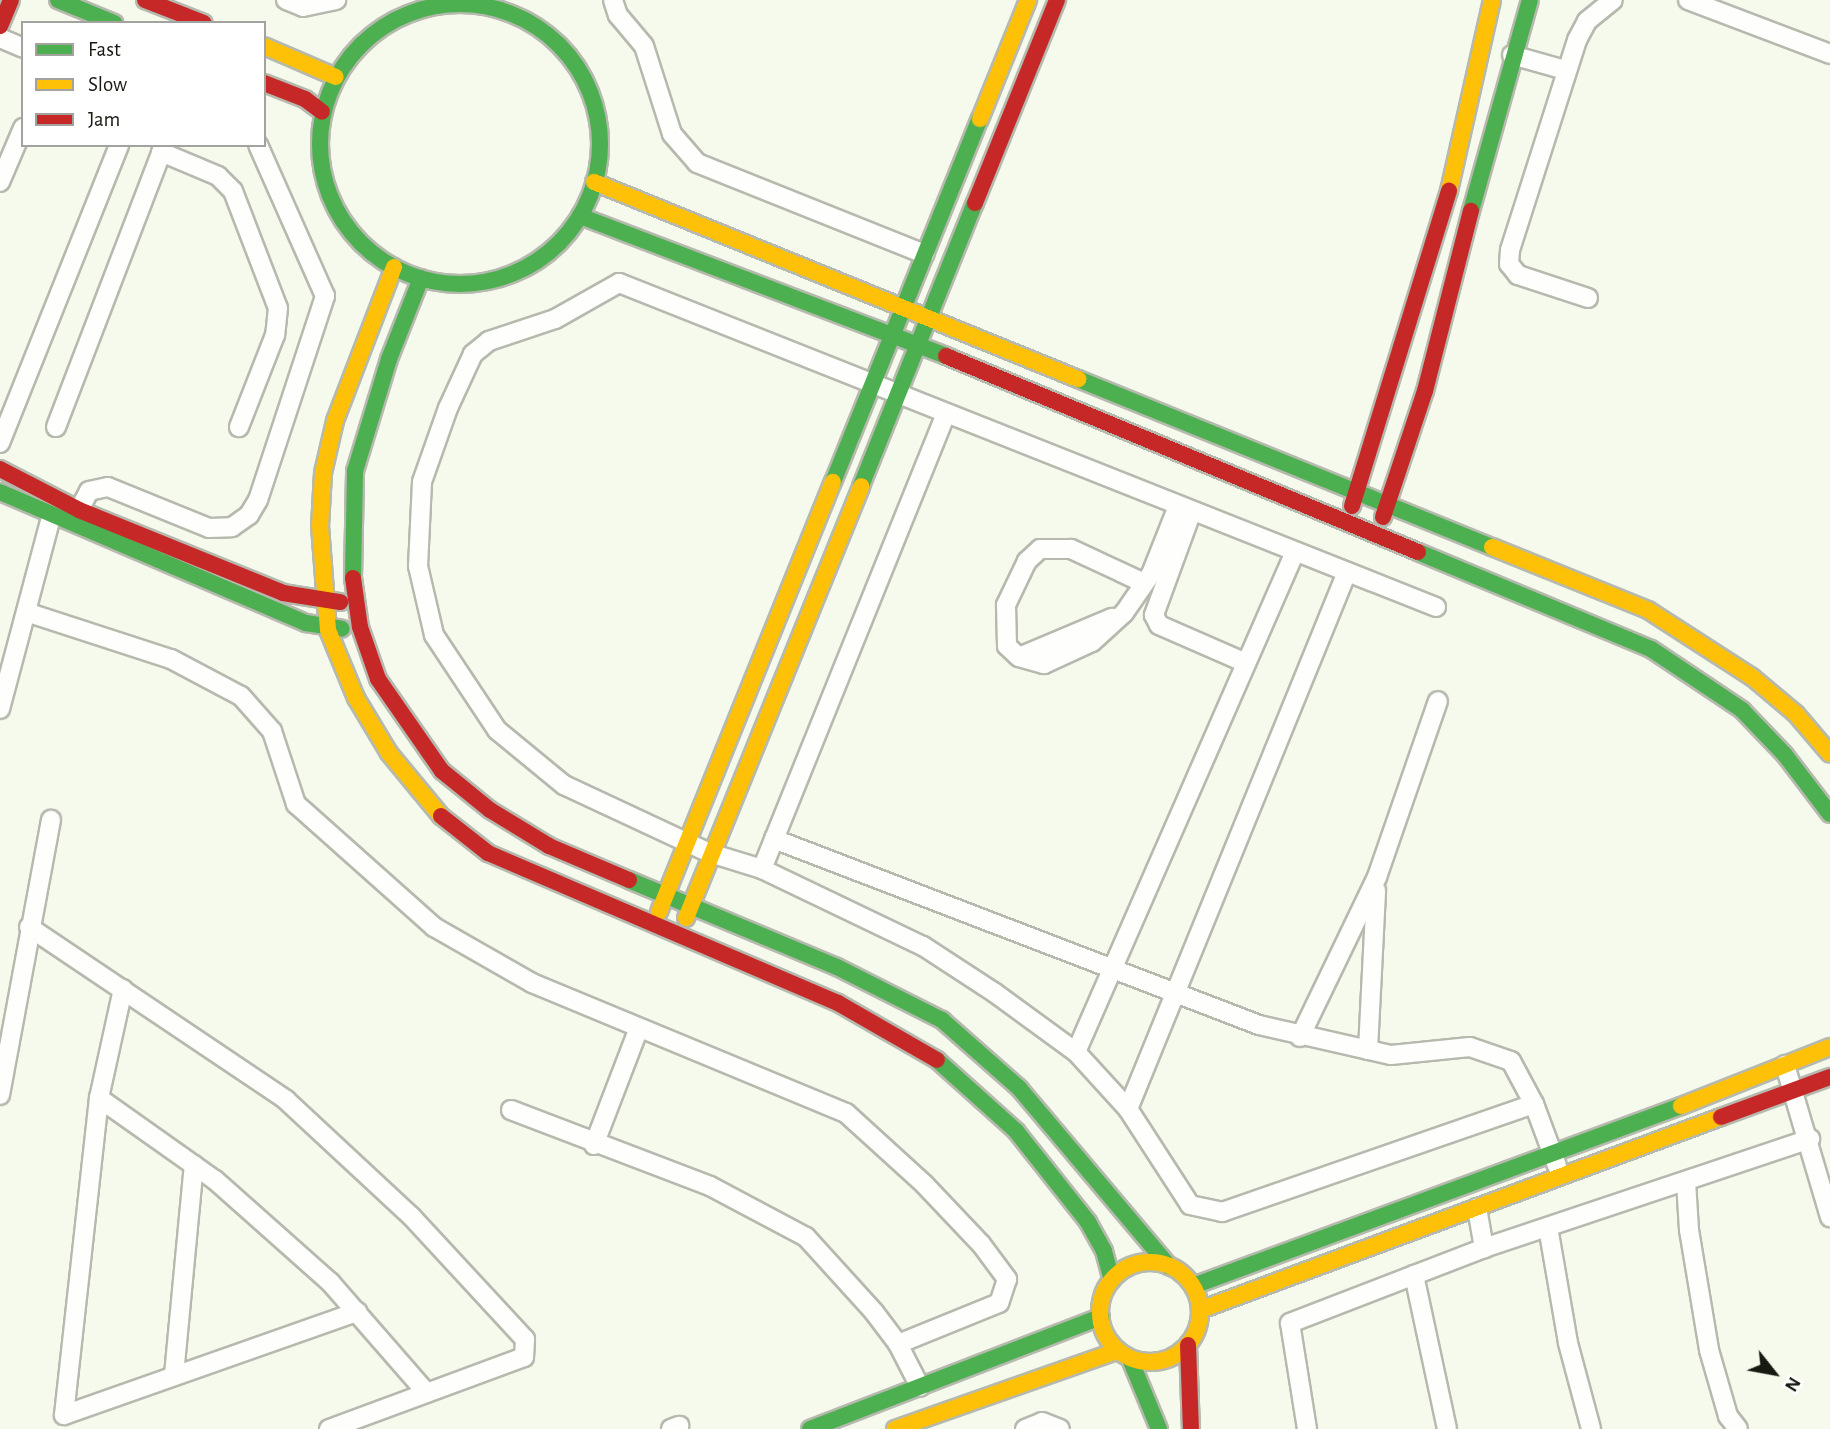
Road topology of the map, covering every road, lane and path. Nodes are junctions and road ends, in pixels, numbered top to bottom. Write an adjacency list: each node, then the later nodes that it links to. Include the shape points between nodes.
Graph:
1 (11, 0): 16 (street)
2 (58, 0): 14 (street)
3 (145, 0): 15 (street)
4 (286, 0): 5 (street, via 303,7)
5 (336, 0)
6 (613, 0): 33 (street, via 618,15 644,47 672,134 697,163)
7 (1028, 0): 33 (street)
8 (1056, 0): 38 (street)
9 (1492, 0): 48 (street, via 1457,164)
10 (1530, 0): 21 (street)
11 (1613, 0): 22 (street, via 1587,21)
12 (1688, 0): 20 (street)
13 (503, 4): 23 (street, via 431,6 375,31); 30 (street, via 534,15 579,69 595,105 600,144)
14 (109, 21)
15 (199, 21)
16 (0, 26)
17 (0, 38): 18 (street)
18 (21, 47)
19 (266, 47): 23 (street)
20 (1830, 54)
21 (1512, 55): 22 (street); 50 (street, via 1425,391)
22 (1565, 70): 36 (street, via 1508,264 1518,275)
23 (336, 77): 25 (street)
24 (266, 84): 25 (street)
25 (323, 112): 34 (street, via 319,153 328,193 348,229 374,256)
26 (21, 133): 31 (street)
27 (118, 147): 46 (street)
28 (259, 147): 52 (street, via 325,296 258,500 249,515 232,527 209,528 108,487 89,491)
29 (162, 149): 44 (street); 45 (street, via 218,176 233,191 278,308 275,335)
30 (594, 182): 32 (street); 37 (street)
31 (0, 183)
32 (580, 216): 35 (street, via 554,247 522,270 485,282 445,284); 39 (street)
33 (925, 254): 37 (street)
34 (394, 267): 35 (street); 60 (street, via 335,421 323,472 320,526)
35 (421, 278): 59 (street, via 355,471 349,519)
36 (1588, 298)
37 (905, 309): 38 (street); 39 (street)
38 (928, 318): 40 (street); 48 (street)
39 (894, 336): 40 (street); 41 (street)
40 (916, 344): 42 (street); 54 (street)
41 (875, 387): 42 (street); 72 (street); 72 (street, via 619,283 555,319 489,341 473,354 447,408 422,482 418,566 434,635 497,730 564,785)
42 (896, 395): 43 (street); 73 (street)
43 (946, 415): 51 (street); 71 (street)
44 (57, 427)
45 (239, 427)
46 (0, 443)
47 (0, 469): 52 (street)
48 (1358, 491): 50 (street); 54 (street)
49 (0, 492): 53 (street)
50 (1387, 503): 55 (street); 68 (street, via 1648,610 1752,677 1796,714)
51 (1185, 508): 56 (street); 58 (street); 65 (street, via 1154,615 1159,625)
52 (79, 510): 60 (street, via 283,593)
53 (51, 517): 62 (street); 64 (street)
54 (1345, 523): 55 (street)
55 (1377, 536): 69 (street, via 1651,649 1742,710 1785,755)
56 (1295, 552): 57 (street); 65 (street)
57 (1347, 572): 61 (street); 83 (street)
58 (1144, 583): 58 (street, via 1071,549 1040,549 1021,571 1006,605 1004,638 1019,657 1124,613)
59 (356, 601): 60 (street); 63 (street)
60 (325, 603): 64 (street)
61 (1436, 607)
62 (26, 612): 67 (street); 84 (street, via 171,659 241,696 272,731 296,804 434,927 532,983)
63 (360, 627): 64 (street); 76 (street, via 378,679 442,771 490,810 549,846)
64 (328, 629): 78 (street, via 356,698 389,753 446,822 488,853)
65 (1246, 663): 81 (street)
66 (1438, 701): 75 (street)
67 (0, 709)
68 (1830, 754)
69 (1830, 814)
70 (51, 820): 79 (street)
71 (775, 839): 74 (street); 81 (street)
72 (687, 842): 73 (street); 76 (street)
73 (710, 853): 74 (street); 77 (street)
74 (762, 869): 88 (street, via 923,946)
75 (1377, 877): 85 (street); 87 (street, via 1368,974)
76 (665, 897): 77 (street); 78 (street)
77 (691, 904): 80 (street); 107 (street, via 837,967 942,1020 1019,1088)
78 (653, 925): 80 (street)
79 (29, 927): 82 (street); 92 (street)
80 (680, 936): 109 (street, via 838,1003 930,1054 1016,1130 1088,1222 1104,1251)
81 (1112, 969): 83 (street); 88 (street)
82 (123, 989): 93 (street); 119 (street, via 286,1100 411,1216 525,1339 524,1357)
83 (1176, 990): 85 (street); 95 (street)
84 (639, 1028): 98 (street); 114 (street, via 846,1113 981,1244 1007,1279 999,1303)
85 (1300, 1037): 87 (street)
86 (1830, 1047): 89 (street)
87 (1368, 1050): 94 (street, via 1391,1055 1470,1047 1511,1061)
88 (1076, 1052): 95 (street)
89 (1786, 1065): 91 (street); 99 (street)
90 (1830, 1077): 91 (street)
91 (1796, 1089): 97 (street); 101 (street)
92 (0, 1095)
93 (99, 1098): 100 (street); 117 (street, via 64,1415)
94 (1534, 1104): 95 (street, via 1223,1212 1190,1205); 99 (street)
95 (1128, 1109)
96 (511, 1110): 98 (street)
97 (1810, 1139): 102 (street); 104 (street)
98 (594, 1145): 114 (street, via 710,1186 806,1237)
99 (1554, 1156): 101 (street); 110 (street)
100 (194, 1165): 112 (street, via 330,1282); 117 (street)
101 (1561, 1179): 103 (street)
102 (1686, 1181): 105 (street); 131 (street, via 1689,1230 1709,1350 1728,1416)
103 (1477, 1208): 106 (street); 111 (street)
104 (1830, 1217)
105 (1548, 1227): 106 (street); 130 (street, via 1568,1343)
106 (1484, 1248): 108 (street)
107 (1169, 1266): 109 (street, via 1139,1264); 110 (street)
108 (1414, 1275): 128 (street, via 1290,1323); 129 (street)
109 (1112, 1280): 113 (street, via 1104,1293)
110 (1193, 1286): 111 (street)
111 (1200, 1310): 115 (street)
112 (356, 1312): 117 (street); 119 (street)
113 (1101, 1317): 116 (street, via 1107,1339); 118 (street)
114 (898, 1345): 118 (street)
115 (1188, 1345): 116 (street, via 1161,1361); 127 (street)
116 (1124, 1355): 120 (street); 126 (street)
117 (174, 1375)
118 (919, 1387): 122 (street)
119 (427, 1393): 121 (street)
120 (934, 1422): 123 (street)
121 (329, 1429)
122 (810, 1429)
123 (895, 1429)
124 (1025, 1429): 125 (street, via 1042,1422)
125 (1060, 1429)
126 (1159, 1429)
127 (1191, 1429)
128 (1307, 1429)
129 (1447, 1429)
130 (1591, 1429)
131 (1738, 1429)

